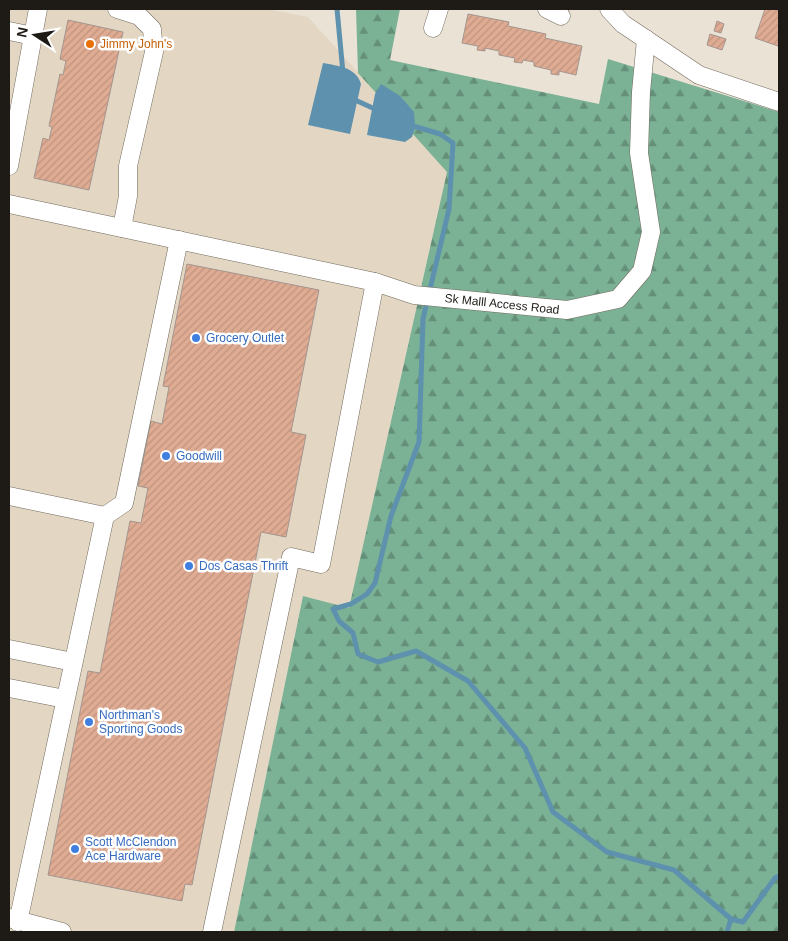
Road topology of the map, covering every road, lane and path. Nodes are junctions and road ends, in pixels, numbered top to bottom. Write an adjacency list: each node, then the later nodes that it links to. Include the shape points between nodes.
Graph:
1 (38, 9): 7 (street)
2 (118, 9): 13 (street, via 139,16 152,29 154,52 128,166 128,196)
3 (439, 9): 5 (street)
4 (609, 9): 8 (street, via 622,24)
5 (433, 28)
6 (9, 31): 7 (street)
7 (33, 36): 9 (street)
8 (646, 40): 10 (street, via 699,75); 15 (street, Sk Malll Access Road, via 639,153 651,232 642,271 618,299 567,310 414,295)
9 (15, 99): 11 (street)
10 (779, 102)
11 (9, 166)
12 (9, 204): 13 (street, Sk Malll Access Road)
13 (122, 228): 14 (street, Sk Malll Access Road)
14 (179, 240): 15 (street, Sk Malll Access Road); 17 (street, via 124,503)
15 (376, 282): 24 (street, via 321,564 291,558)
16 (9, 496): 17 (street)
17 (105, 516): 19 (street)
18 (9, 649): 19 (street)
19 (74, 662): 21 (street)
20 (9, 688): 21 (street)
21 (66, 700): 22 (street)
22 (13, 920): 23 (street)
23 (62, 932)
24 (212, 932)

